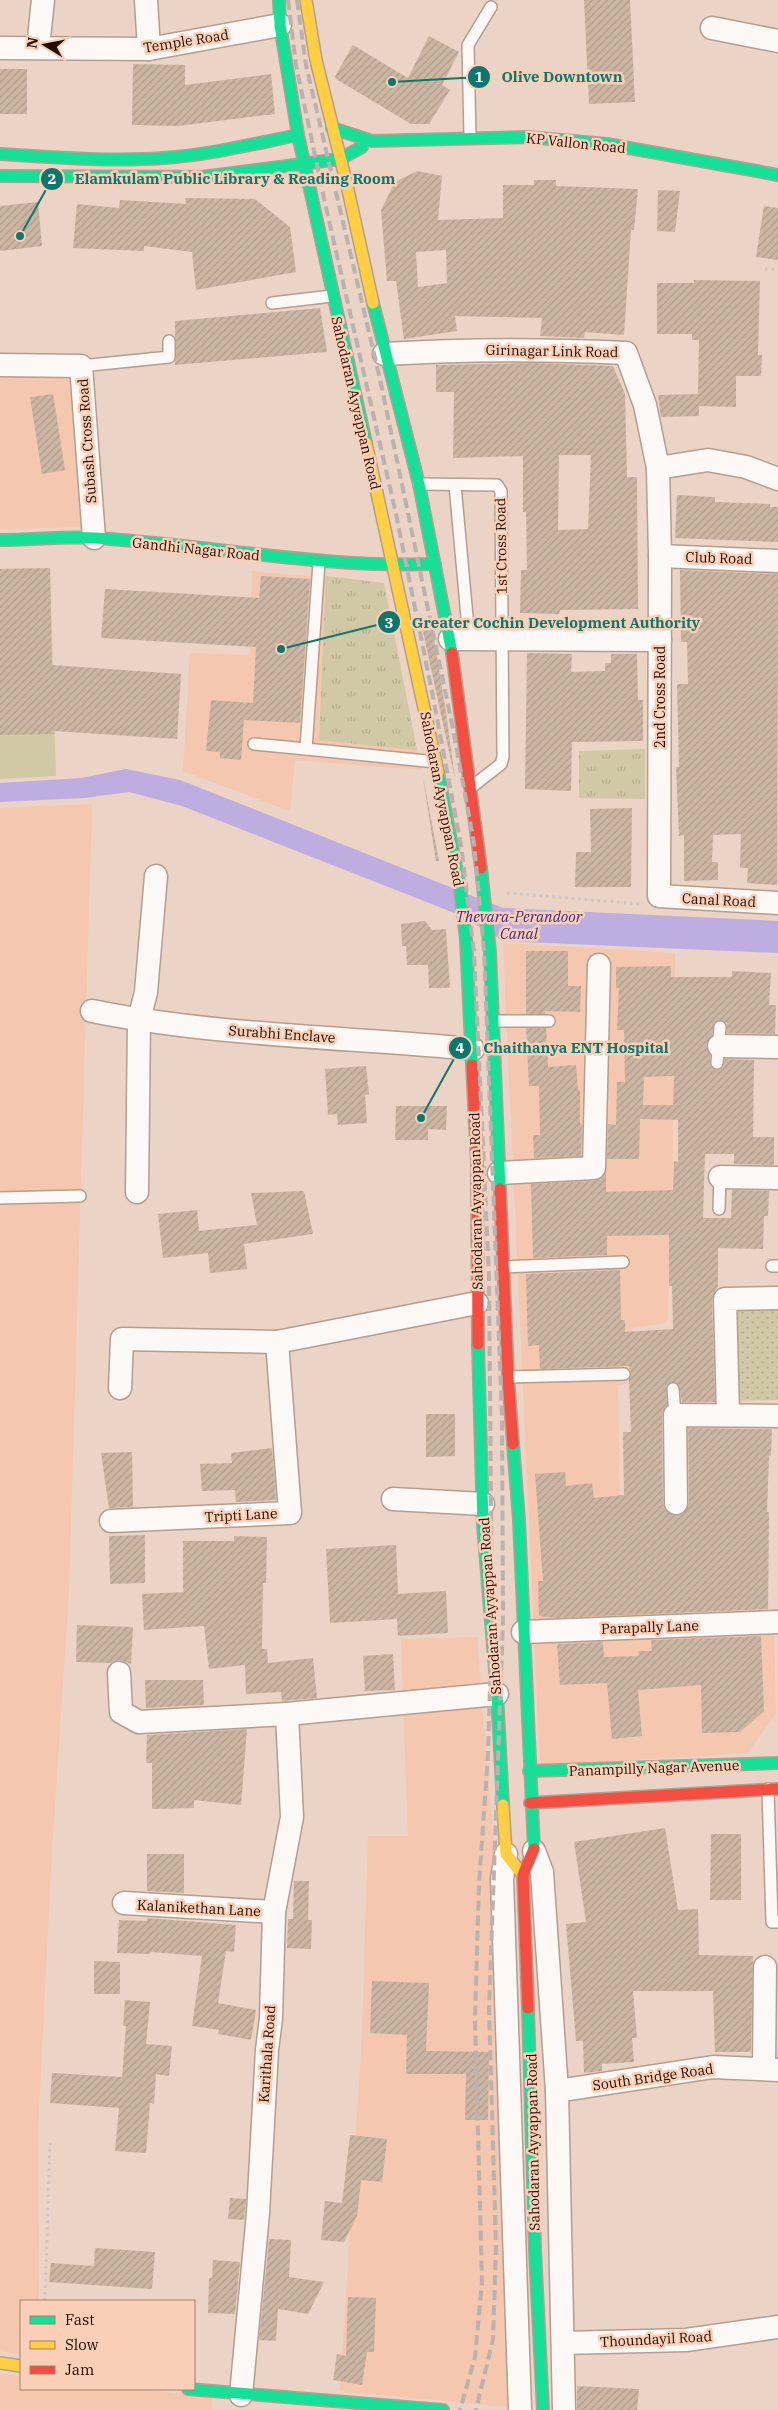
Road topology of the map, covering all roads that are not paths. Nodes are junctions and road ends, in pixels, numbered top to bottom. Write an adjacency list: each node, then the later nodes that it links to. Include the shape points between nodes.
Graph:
1 (43, 0): 9 (street)
2 (146, 0): 11 (street)
3 (279, 0): 6 (main road, Sahodaran Ayyappan Road)
4 (306, 0): 12 (main road, Sahodaran Ayyappan Road)
5 (491, 7): 14 (lane, via 468,45)
6 (280, 25): 11 (street, Temple Road); 13 (main road, Sahodaran Ayyappan Road)
7 (712, 28): 8 (street)
8 (778, 41)
9 (38, 47): 10 (street, Temple Road); 11 (street, Temple Road)
10 (0, 48)
11 (149, 49)
12 (328, 129): 15 (main road, KP Vallon Road); 17 (main road, Sahodaran Ayyappan Road)
13 (302, 134): 16 (main road, via 148,159 99,160); 18 (main road, Sahodaran Ayyappan Road)
14 (470, 137): 15 (main road, KP Vallon Road); 20 (main road, KP Vallon Road, via 528,136 607,144)
15 (372, 141): 17 (main road, KP Vallon Road)
16 (0, 154)
17 (340, 159): 18 (main road); 24 (main road, Sahodaran Ayyappan Road)
18 (305, 164): 19 (main road, via 202,176); 21 (main road, Sahodaran Ayyappan Road)
19 (0, 176)
20 (778, 176)
21 (332, 296): 22 (lane); 37 (main road, Sahodaran Ayyappan Road)
22 (272, 303)
23 (170, 341): 26 (lane, via 169,357)
24 (384, 354): 27 (street, Girinagar Link Road, via 455,350 626,353 645,405); 29 (main road, Sahodaran Ayyappan Road)
25 (0, 365): 26 (street, Subash Cross Road)
26 (81, 366): 31 (street, Subash Cross Road)
27 (658, 468): 28 (street, via 708,460 746,467); 33 (street, 2nd Cross Road)
28 (778, 479)
29 (419, 484): 30 (lane); 36 (main road, Sahodaran Ayyappan Road)
30 (455, 485): 38 (lane); 39 (lane, 1st Cross Road, via 497,485 500,489)
31 (94, 538): 32 (main road, Gandhi Nagar Road); 35 (main road, Gandhi Nagar Road)
32 (0, 540)
33 (660, 556): 34 (street, Club Road); 40 (street, 2nd Cross Road)
34 (778, 561)
35 (319, 562): 37 (main road, Gandhi Nagar Road); 42 (lane)
36 (435, 564): 37 (main road, Gandhi Nagar Road); 38 (main road, Sahodaran Ayyappan Road)
37 (392, 567): 43 (main road, Sahodaran Ayyappan Road)
38 (459, 639): 39 (street); 44 (main road, Sahodaran Ayyappan Road)
39 (503, 640): 40 (street); 44 (lane, 1st Cross Road, via 503,761)
40 (660, 640): 46 (street, 2nd Cross Road)
41 (254, 744): 42 (lane)
42 (306, 749): 43 (lane)
43 (436, 762): 55 (main road, Sahodaran Ayyappan Road, via 460,888)
44 (472, 786): 51 (main road, Sahodaran Ayyappan Road, via 485,894)
45 (156, 876): 50 (street, via 146,992)
46 (659, 896): 47 (street, Canal Road)
47 (778, 903)
48 (599, 965): 57 (street, via 594,1168)
49 (92, 1011): 50 (street, Surabhi Enclave)
50 (139, 1020): 55 (street, Surabhi Enclave, via 213,1030); 59 (street)
51 (493, 1021): 52 (lane); 57 (main road, Sahodaran Ayyappan Road)
52 (549, 1021)
53 (719, 1045): 54 (street)
54 (778, 1047)
55 (472, 1049): 66 (main road, Sahodaran Ayyappan Road, via 477,1163)
56 (720, 1172): 58 (street); 62 (lane)
57 (499, 1173): 64 (main road, Sahodaran Ayyappan Road)
58 (778, 1178)
59 (137, 1192)
60 (80, 1196): 61 (lane)
61 (0, 1198)
62 (719, 1208)
63 (623, 1262): 64 (lane)
64 (503, 1267): 69 (main road, Sahodaran Ayyappan Road)
65 (778, 1298): 72 (street, via 725,1294)
66 (477, 1303): 67 (street); 77 (main road, Sahodaran Ayyappan Road)
67 (277, 1342): 70 (street, via 122,1339); 78 (street, Tripti Lane, via 290,1513)
68 (624, 1374): 69 (lane)
69 (508, 1377): 80 (main road, Sahodaran Ayyappan Road)
70 (120, 1388)
71 (673, 1390): 73 (lane)
72 (728, 1415): 73 (street); 74 (street)
73 (675, 1416): 76 (street)
74 (778, 1416)
75 (393, 1499): 77 (street)
76 (676, 1503)
77 (486, 1518): 82 (main road, Sahodaran Ayyappan Road)
78 (111, 1521)
79 (778, 1622): 80 (street, Parapally Lane)
80 (523, 1632): 86 (main road, Sahodaran Ayyappan Road)
81 (119, 1673): 83 (street, via 121,1712 139,1722)
82 (497, 1694): 83 (street); 85 (main road, Sahodaran Ayyappan Road)
83 (287, 1714): 94 (street, Karithala Road, via 292,1817)
84 (778, 1762): 86 (main road, Panampilly Nagar Avenue)
85 (502, 1766): 88 (main road, via 516,1790); 91 (main road, Sahodaran Ayyappan Road)
86 (529, 1771): 88 (main road, Sahodaran Ayyappan Road)
87 (773, 1789): 88 (main road, Panampilly Nagar Avenue); 89 (lane)
88 (530, 1803): 90 (main road, Sahodaran Ayyappan Road)
89 (773, 1829): 95 (lane, via 772,1922)
90 (534, 1851): 92 (main road); 98 (street, via 542,1872)
91 (506, 1854): 92 (main road); 106 (street, via 502,1879)
92 (522, 1875): 107 (main road, Sahodaran Ayyappan Road, via 528,1958 535,2250)
93 (124, 1903): 94 (street, Kalanikethan Lane)
94 (274, 1912): 104 (street, Karithala Road, via 271,2018 258,2213)
95 (778, 1922)
96 (765, 1967): 97 (street)
97 (771, 2069): 98 (street, South Bridge Road, via 713,2067)
98 (557, 2091): 100 (street)
99 (778, 2327): 100 (street, Thoundayil Road, via 686,2340)
100 (563, 2343): 108 (street)
101 (0, 2363): 102 (main road)
102 (20, 2366)
103 (195, 2390): 104 (main road)
104 (241, 2395): 105 (main road)
105 (443, 2410)
106 (520, 2410)
107 (543, 2410)
108 (564, 2410)

